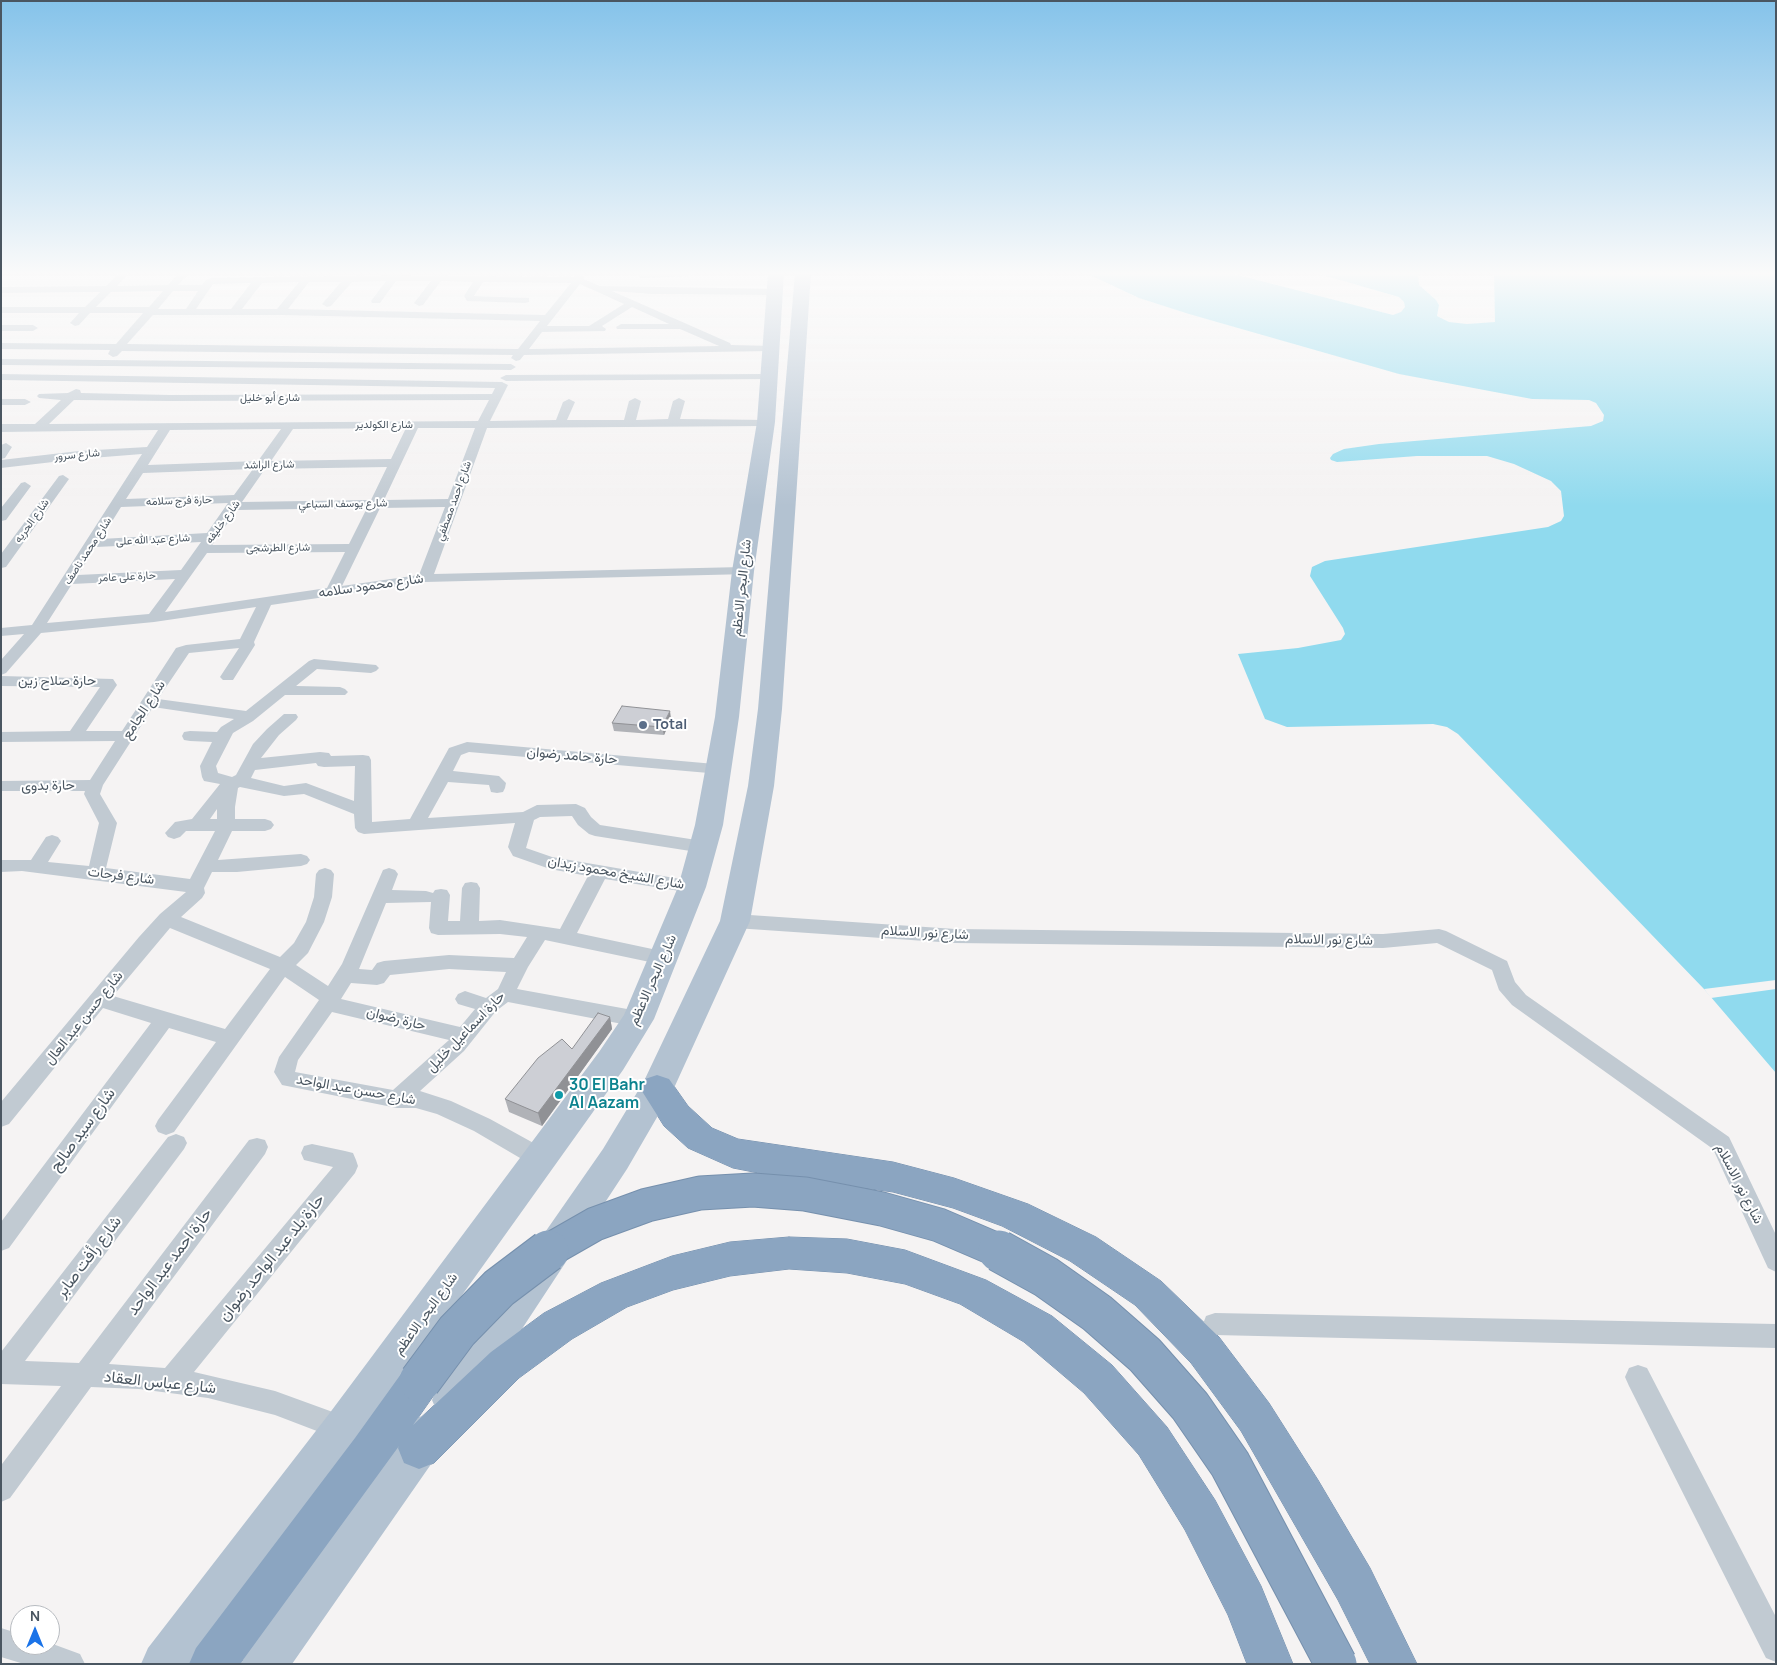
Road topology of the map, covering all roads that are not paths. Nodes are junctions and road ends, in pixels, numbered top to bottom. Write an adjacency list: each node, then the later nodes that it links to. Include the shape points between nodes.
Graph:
1 (116, 351): 9 (street)
2 (416, 351): 7 (street)
3 (589, 351): 7 (street)
4 (739, 351): 10 (street)
5 (771, 351): 10 (main road, شارع البحر الاعظم)
6 (798, 351): 104 (main road, via 769,718 761,786)
7 (520, 352): 12 (street, شارع احمد مصطفي)
8 (1, 362): 9 (street)
9 (104, 363): 12 (street); 13 (street)
10 (770, 363): 12 (street); 22 (main road, شارع البحر الاعظم)
11 (1, 377): 13 (street)
12 (506, 377): 13 (street); 16 (street, شارع احمد مصطفي)
13 (89, 378): 15 (street)
14 (43, 396): 15 (street, شارع أبو خليل)
15 (73, 396): 16 (street, شارع أبو خليل); 31 (street)
16 (496, 397): 25 (street, شارع احمد مصطفي)
17 (635, 401): 23 (street)
18 (679, 401): 24 (street)
19 (1, 402): 20 (street)
20 (25, 402)
21 (569, 402): 26 (street)
22 (766, 422): 24 (street, شارع الكولدير); 50 (main road, شارع البحر الاعظم)
23 (629, 423): 24 (street, شارع الكولدير); 26 (street, شارع الكولدير)
24 (673, 423)
25 (482, 424): 26 (street, شارع الكولدير); 28 (street, شارع الكولدير); 42 (street, شارع احمد مصطفي)
26 (560, 424)
27 (290, 425): 28 (street, شارع الكولدير); 29 (street, شارع الكولدير); 36 (street, شارع خليفه)
28 (414, 425): 34 (street)
29 (166, 427): 32 (street, شارع الكولدير); 33 (street, شارع محمد ناصف)
30 (1, 428): 31 (street, شارع الكولدير)
31 (38, 428): 32 (street, شارع الكولدير)
32 (125, 439): 33 (street, شارع سرور); 35 (street, شارع سرور)
33 (153, 450): 37 (street, شارع محمد ناصف)
34 (396, 463): 36 (street, شارع الراشد); 43 (street)
35 (1, 464)
36 (263, 465): 37 (street, شارع الراشد); 41 (street, شارع خليفه)
37 (141, 469): 40 (street, شارع محمد ناصف)
38 (63, 479): 49 (street, شارع الحريه)
39 (25, 486): 44 (street)
40 (119, 503): 41 (street, حارة فرج سلامه); 46 (street, شارع محمد ناصف)
41 (236, 503): 43 (street, شارع يوسف السباعي); 45 (street, شارع خليفه)
42 (453, 503): 43 (street, شارع يوسف السباعي); 52 (street, شارع احمد مصطفي)
43 (376, 504): 47 (street)
44 (1, 517)
45 (212, 537): 46 (street, شارع عبد الله على); 48 (street, شارع خليفه)
46 (93, 543): 53 (street, شارع محمد ناصف)
47 (352, 548): 48 (street, شارع الطرشجى); 54 (street)
48 (203, 549): 51 (street, شارع خليفه)
49 (1, 564)
50 (743, 570): 52 (street, شارع محمود سلامه); 76 (main road, شارع البحر الاعظم)
51 (185, 574): 53 (street, حارة على عامر); 56 (street, شارع خليفه)
52 (425, 578): 54 (street, شارع محمود سلامه)
53 (68, 580): 57 (street, شارع محمد ناصف)
54 (332, 592): 55 (street, شارع محمود سلامه)
55 (266, 601): 56 (street, شارع محمود سلامه); 59 (street)
56 (154, 618): 57 (street, شارع محمود سلامه)
57 (37, 628): 58 (street, شارع محمود سلامه); 61 (street, شارع محمد ناصف)
58 (1, 632)
59 (246, 643): 62 (street, via 248,645); 66 (street, شارع الجامع, via 183,650)
60 (371, 668): 64 (street, via 314,664)
61 (1, 670)
62 (228, 677)
63 (1, 681): 70 (street, حارة صلاح زين, via 108,682)
64 (282, 690): 65 (street); 68 (street)
65 (340, 692)
66 (148, 702): 68 (street, via 248,714); 71 (street, شارع الجامع)
67 (290, 717): 75 (street, via 259,748)
68 (247, 718): 74 (street)
69 (284, 734): 75 (street)
70 (74, 736): 71 (street); 73 (street)
71 (127, 736): 79 (street, شارع الجامع)
72 (190, 736): 74 (street)
73 (1, 737)
74 (222, 737): 78 (street, via 210,762 209,775)
75 (257, 764): 78 (street); 82 (street, via 320,756 324,762 363,760)
76 (720, 769): 77 (street, حارة حامد رضوان, via 467,747 455,752); 90 (main road, شارع البحر الاعظم)
77 (443, 777): 81 (street, via 494,780 498,783); 84 (street, حارة حامد رضوان)
78 (234, 783): 82 (street, via 284,791 306,788); 85 (street); 86 (street, via 226,807)
79 (94, 785): 80 (street, حارة بدوى); 95 (street, via 92,794 108,823)
80 (1, 786)
81 (497, 788)
82 (362, 811): 84 (street, via 364,828)
83 (526, 817): 84 (street, via 476,826); 90 (street, via 537,811 576,810 595,830); 96 (street, شارع الشيخ محمود زيدان, via 517,847 519,852 550,863)
84 (416, 824)
85 (194, 825): 86 (street); 88 (street, via 181,826)
86 (226, 826): 87 (street); 94 (street)
87 (265, 826)
88 (174, 833)
89 (52, 841): 93 (street)
90 (703, 847): 99 (main road, شارع البحر الاعظم)
91 (301, 860): 94 (street)
92 (1, 866): 93 (street, شارع فرحات)
93 (35, 866): 95 (street, شارع فرحات)
94 (207, 866): 100 (street)
95 (96, 872): 100 (street, شارع فرحات)
96 (600, 872): 99 (street, شارع الشيخ محمود زيدان); 107 (street)
97 (325, 874): 110 (street, شارع رأفت صابر, via 323,897 315,922 300,948)
98 (390, 874): 102 (street, شارع حسن عبد الواحد)
99 (692, 886): 108 (main road, شارع البحر الاعظم)
100 (195, 887): 103 (street, via 196,893)
101 (471, 888): 105 (street)
102 (380, 896): 105 (street, via 433,896 438,928); 111 (street, شارع حسن عبد الواحد)
103 (167, 919): 110 (street); 113 (street, شارع حسن عبد العال)
104 (735, 921): 120 (main road); 127 (street, شارع نور الاسلام, via 955,936 1383,941 1439,936 1500,966 1506,986 1519,1000 1721,1143)
105 (469, 927): 106 (street)
106 (540, 932): 107 (street); 109 (street, حارة اسماعيل خليل)
107 (566, 936): 108 (street)
108 (664, 958): 117 (main road, شارع البحر الاعظم)
109 (519, 965): 111 (street, via 449,962 384,968 377,978); 114 (street, حارة اسماعيل خليل)
110 (283, 966): 115 (street); 119 (street, شارع رأفت صابر)
111 (346, 975): 115 (street, شارع حسن عبد الواحد)
112 (466, 999): 114 (street)
113 (100, 1000): 116 (street); 122 (street, شارع حسن عبد العال)
114 (497, 1000): 117 (street); 118 (street, حارة اسماعيل خليل)
115 (330, 1001): 118 (street, حارة رضوان); 121 (street, شارع حسن عبد الواحد, via 289,1058 284,1072 288,1079)
116 (166, 1019): 119 (street); 126 (street, شارع سيد صالح)
117 (638, 1019): 125 (main road, شارع البحر الاعظم)
118 (464, 1036): 121 (street, حارة اسماعيل خليل)
119 (231, 1039): 130 (street, شارع رأفت صابر, via 171,1134)
120 (657, 1088): 135 (main road, via 615,1159); 145 (highway, via 676,1116 700,1138 733,1153 893,1177 954,1193 1015,1215 1074,1245 1148,1293 1205,1350 1255,1417 1354,1584)
121 (397, 1099): 125 (street, شارع حسن عبد الواحد, via 416,1099 443,1107)
122 (1, 1118)
123 (257, 1147): 131 (street, حارة احمد عبد الواحد)
124 (312, 1153): 133 (street, حارة بلد عبد الواحد رضوان, via 345,1160 347,1166)
125 (540, 1158): 134 (main road, شارع البحر الاعظم)
126 (1, 1241)
127 (1776, 1261)
128 (1215, 1324): 129 (street)
129 (1776, 1336)
130 (1, 1372): 131 (street, شارع عباس العقاد)
131 (78, 1376): 133 (street, شارع عباس العقاد, via 138,1377); 136 (street, حارة احمد عبد الواحد)
132 (1638, 1377): 138 (street)
133 (171, 1382): 134 (street, شارع عباس العقاد, via 208,1386 275,1403)
134 (343, 1428): 140 (main road, شارع البحر الاعظم)
135 (419, 1448): 142 (main road); 143 (highway, via 505,1365 558,1326 614,1295 672,1273 730,1259 789,1254 847,1256 905,1267 973,1292 1038,1329 1098,1379 1153,1441 1200,1515 1245,1602)
136 (6, 1481)
137 (1, 1642): 139 (street)
138 (1776, 1648)
139 (70, 1664)
140 (164, 1664)
141 (212, 1664): 144 (highway, bridge, via 457,1331 499,1288 546,1252 595,1224 647,1205 700,1193 753,1190 805,1194 882,1209 939,1225 993,1247 1046,1277 1097,1313 1146,1355 1190,1406 1230,1464)
142 (264, 1664)
143 (1270, 1664)
144 (1336, 1664)
145 (1394, 1664)

